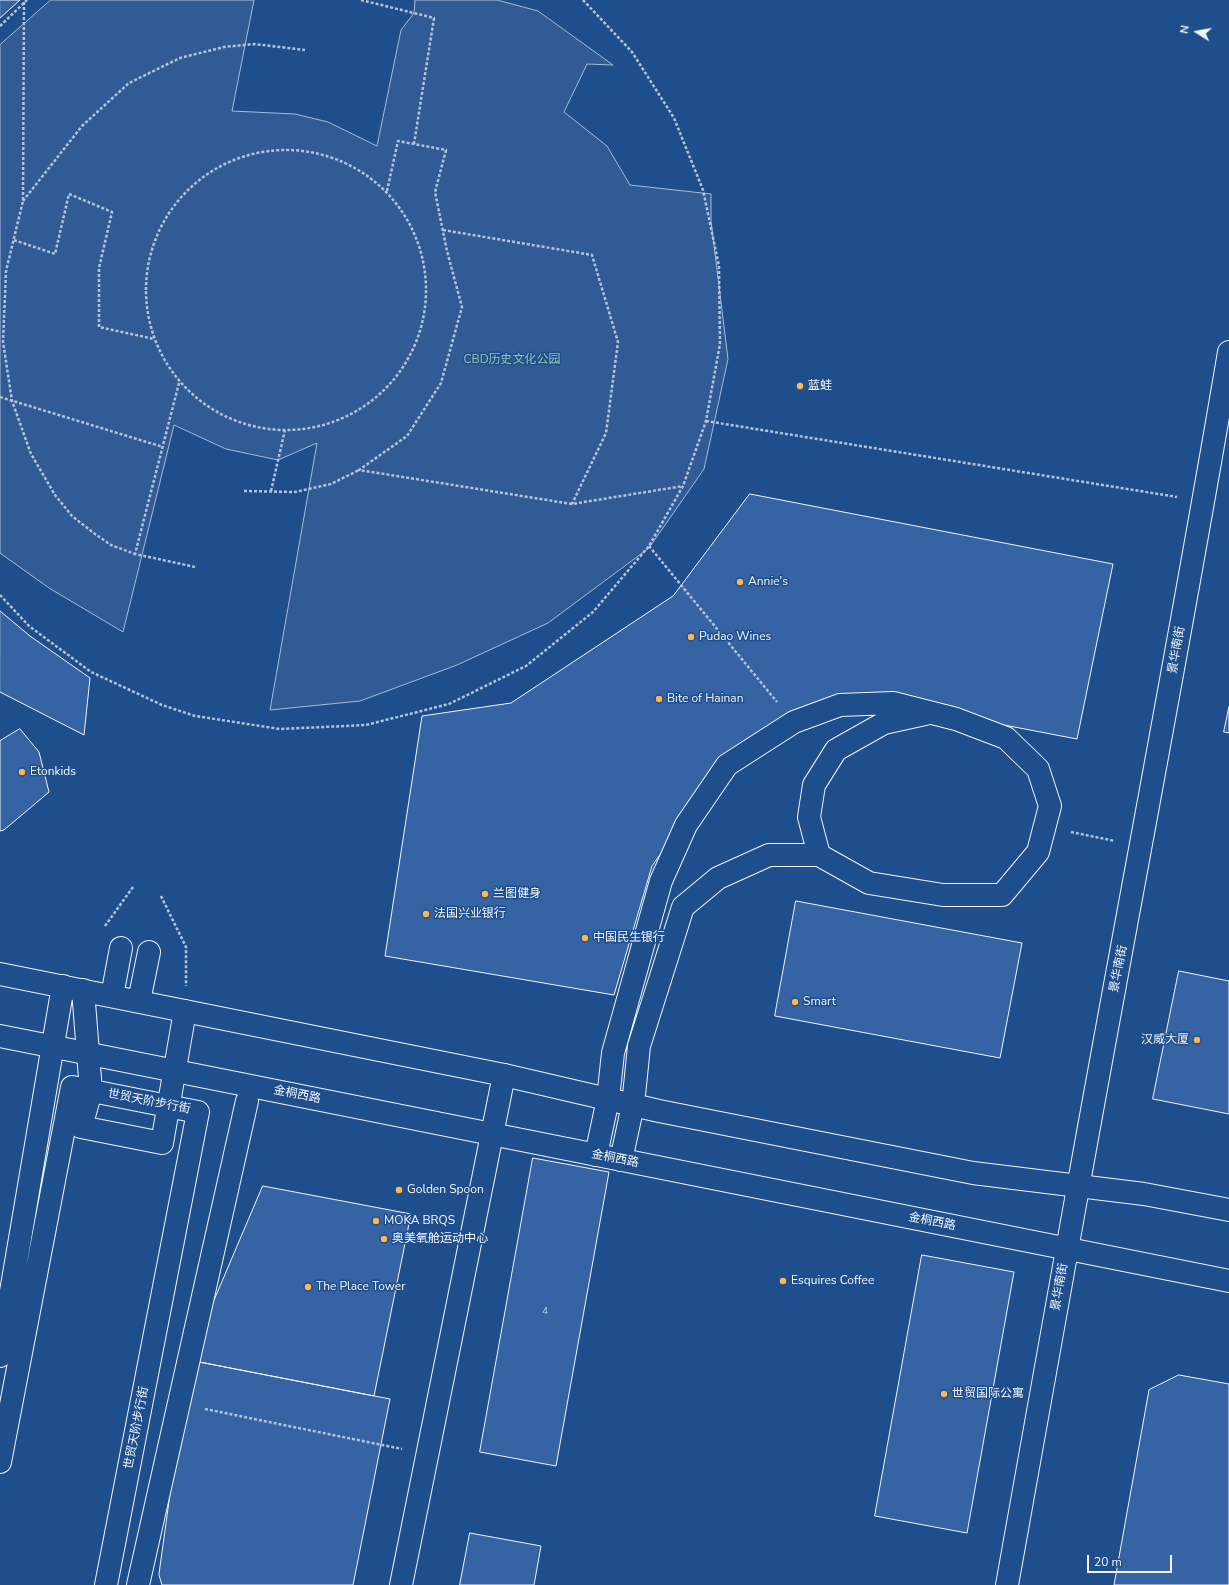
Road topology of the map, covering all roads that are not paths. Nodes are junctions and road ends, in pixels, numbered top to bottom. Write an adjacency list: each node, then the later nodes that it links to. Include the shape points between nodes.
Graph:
1 (1229, 352): 24 (street, 景华南街, via 1142,846)
2 (932, 713): 3 (street, via 884,723 836,750 814,785 809,817); 3 (street, via 1006,738 1038,768 1050,806 1038,852 1002,895 943,895 869,883); 17 (street, via 893,703 840,705 794,722 727,765 686,825 661,881 613,1053)
3 (819, 855): 19 (street, via 769,855 718,878 683,907 639,1046)
4 (121, 948): 8 (street)
5 (150, 952): 9 (street)
6 (0, 974): 7 (street)
7 (73, 988): 8 (street); 12 (street); 13 (street)
8 (112, 996): 9 (street)
9 (139, 1001): 10 (street)
10 (185, 1011): 14 (street); 15 (street)
11 (0, 1036): 12 (street, 金桐西路)
12 (53, 1046): 13 (street, 金桐西路); 28 (street)
13 (88, 1053): 14 (street, 金桐西路); 16 (street)
14 (175, 1071): 20 (street); 21 (street, 金桐西路)
15 (504, 1075): 17 (street); 21 (street)
16 (91, 1091): 20 (street, 世贸天阶步行街); 20 (street, via 81,1127 162,1143); 29 (street, 世贸天阶步行街, via 72,1087)
17 (608, 1099): 19 (street); 22 (street)
18 (247, 1101): 31 (street)
19 (633, 1105): 23 (street); 24 (street, via 973,1173)
20 (168, 1106): 30 (street, 世贸天阶步行街, via 198,1112)
21 (492, 1134): 22 (street, 金桐西路); 32 (street)
22 (596, 1155): 23 (street, 金桐西路)
23 (621, 1160): 26 (street, 金桐西路)
24 (1078, 1186): 25 (street, via 1144,1194); 26 (street, 景华南街)
25 (1229, 1210)
26 (1067, 1249): 27 (street, 金桐西路); 33 (street, 景华南街)
27 (1229, 1281)
28 (0, 1356)
29 (0, 1462)
30 (106, 1585)
31 (138, 1585)
32 (401, 1585)
33 (1007, 1585)

